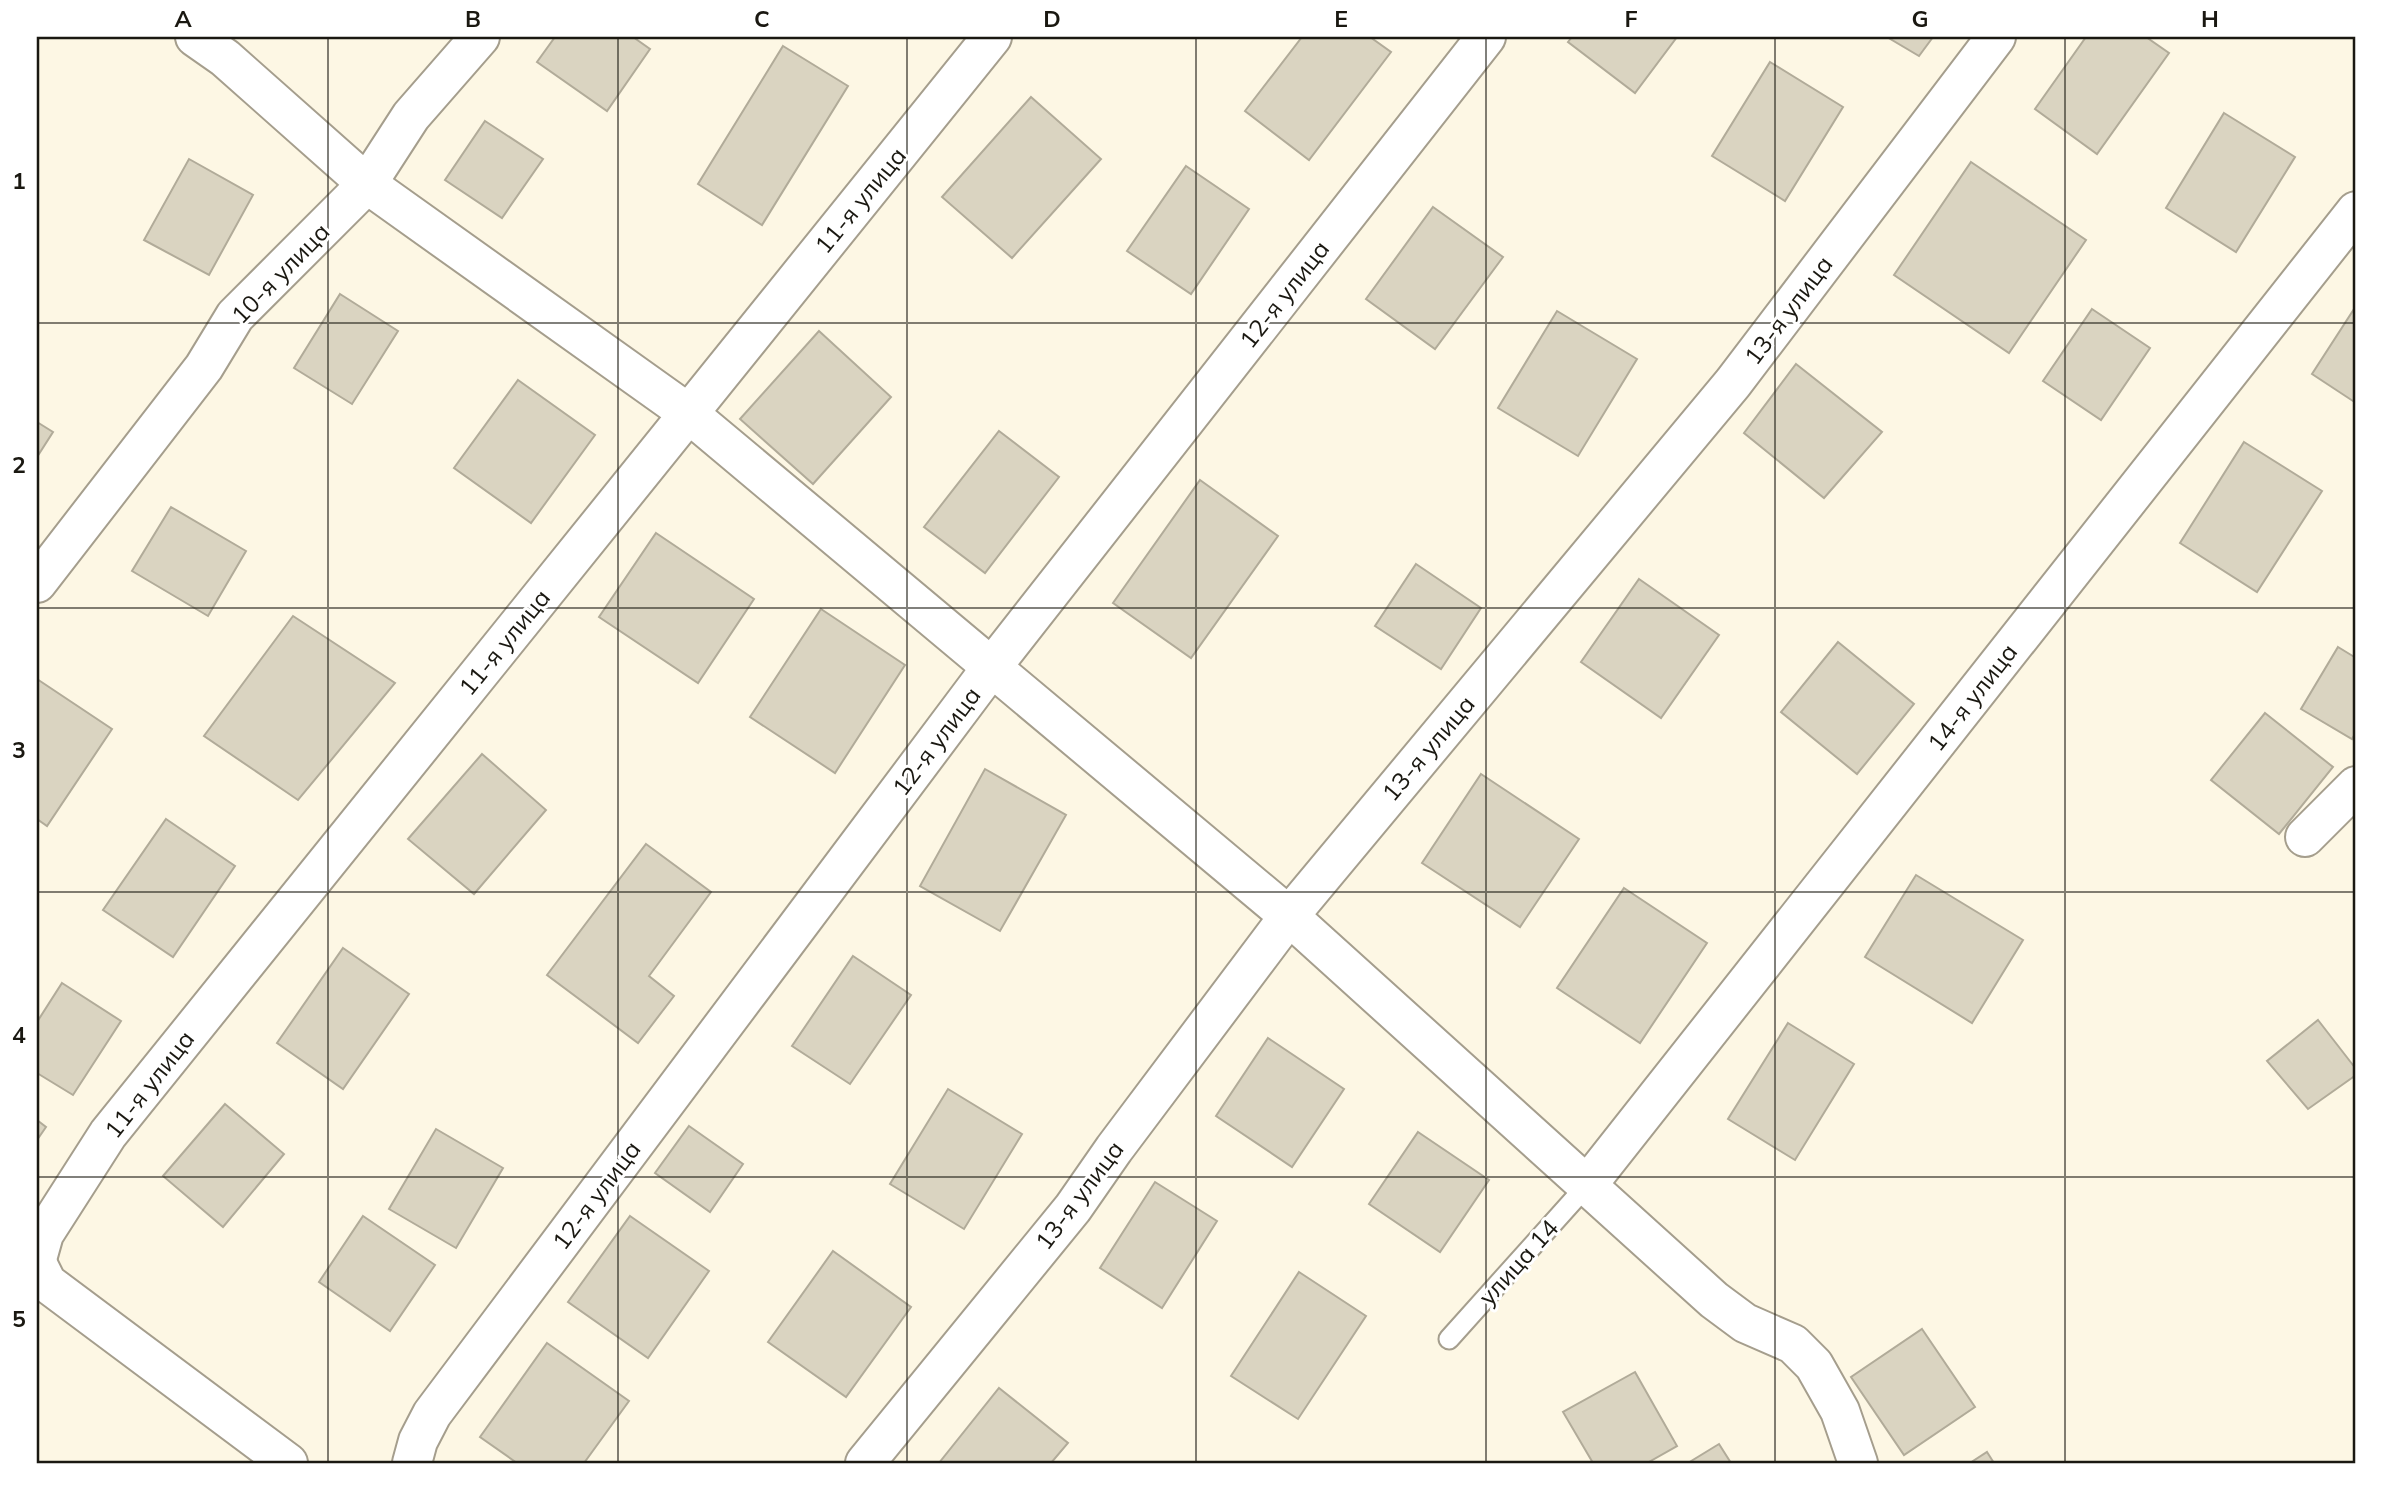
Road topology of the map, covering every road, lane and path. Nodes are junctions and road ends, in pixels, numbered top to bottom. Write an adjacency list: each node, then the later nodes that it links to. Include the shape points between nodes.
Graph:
1 (195, 37): 6 (street, via 225,58)
2 (480, 37): 6 (street, 10-я улица, via 411,116)
3 (992, 37): 8 (street, 11-я улица)
4 (1486, 37): 10 (street, 12-я улица)
5 (1996, 37): 13 (street, 13-я улица, via 1733,383)
6 (366, 184): 8 (street); 9 (street, 10-я улица, via 235,316 204,368)
7 (2356, 211): 14 (street, 14-я улица)
8 (688, 413): 10 (street); 15 (street, 11-я улица, via 108,1134 44,1234)
9 (37, 583)
10 (990, 668): 13 (street); 18 (street, 12-я улица, via 432,1414)
11 (2356, 786): 12 (street)
12 (2305, 837)
13 (1289, 916): 14 (street); 19 (street, 13-я улица, via 1073,1208)
14 (1588, 1184): 16 (lane, улица 14); 20 (street, via 1714,1300 1745,1323 1793,1344 1814,1365 1840,1410)
15 (37, 1261): 17 (street, via 47,1283)
16 (1449, 1339)
17 (288, 1463)
18 (412, 1463)
19 (865, 1463)
20 (1858, 1463)

